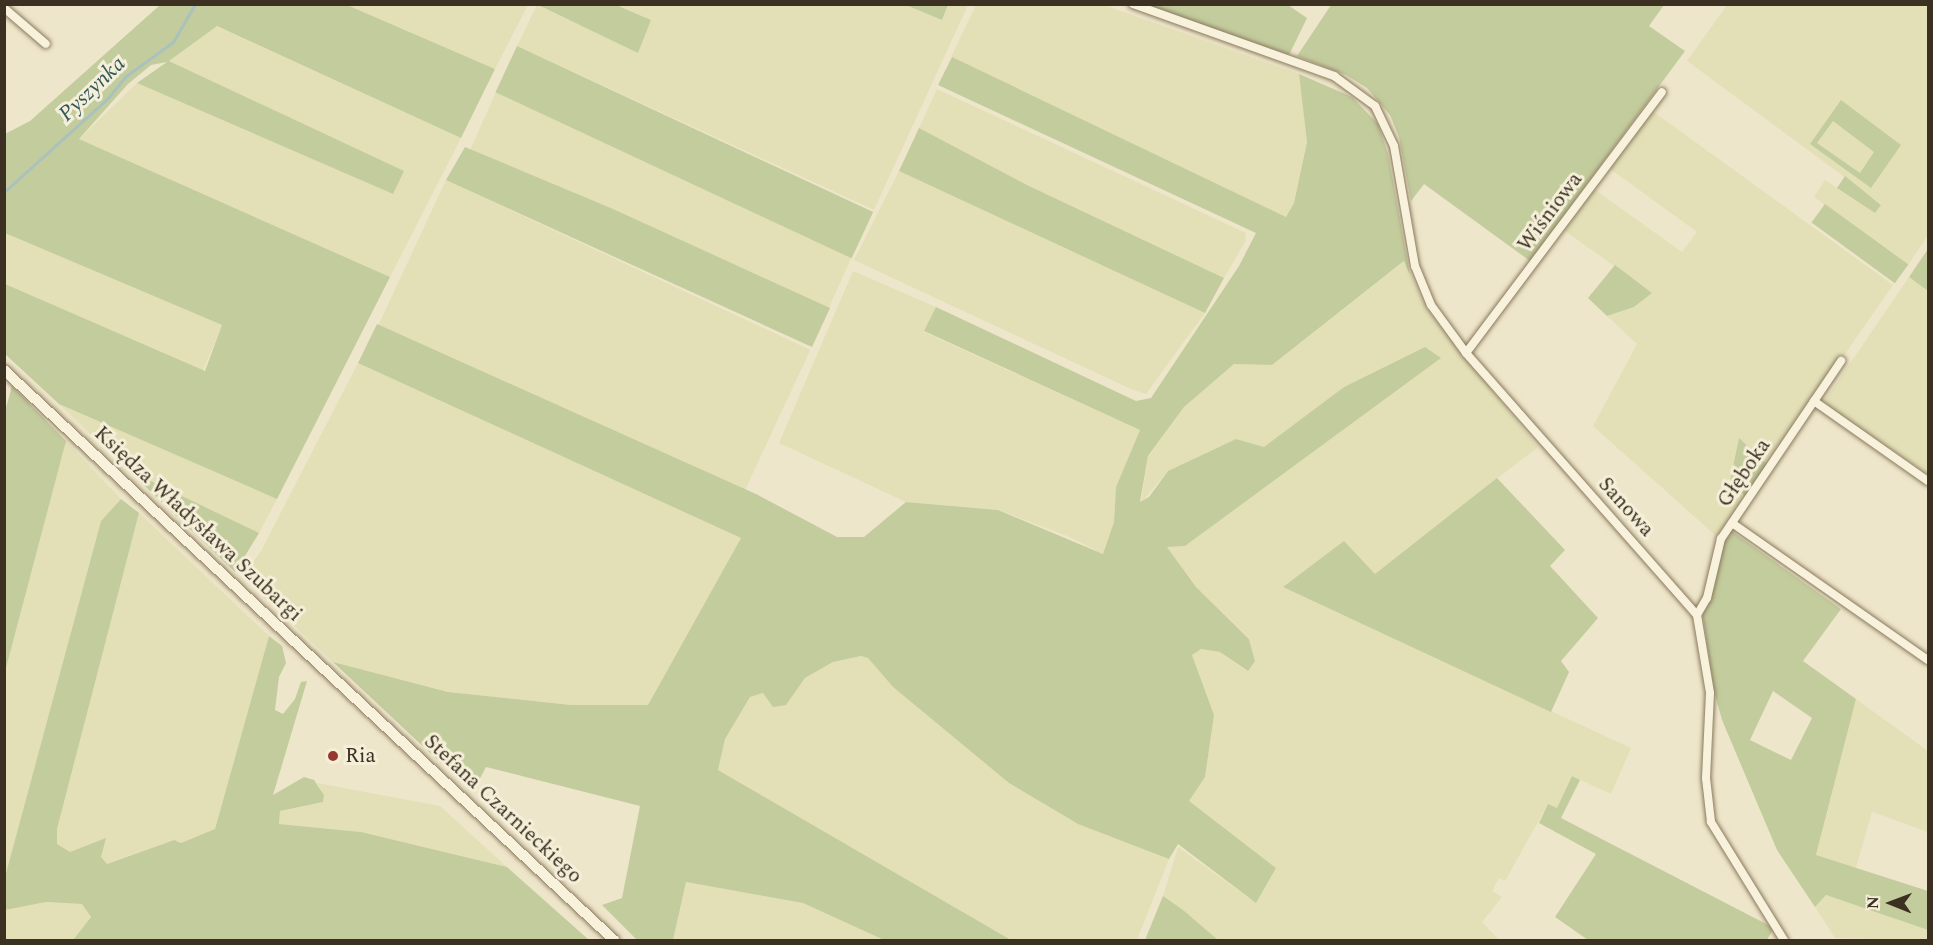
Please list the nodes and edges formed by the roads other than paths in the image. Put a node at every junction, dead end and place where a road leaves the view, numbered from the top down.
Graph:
1 (1134, 4) edge
2 (4, 8) edge
3 (46, 44) dead end
4 (1662, 92) dead end
5 (1466, 353) junction
6 (1841, 361) dead end
7 (4, 370) edge
8 (1814, 401) junction
9 (1929, 481) edge
10 (1732, 523) junction
11 (1697, 615) junction
12 (1929, 660) edge
13 (364, 706) joint
14 (614, 940) edge
15 (1785, 940) edge

1 - 5 street, Sanowa
2 - 3 street
4 - 5 street, Wiśniowa
5 - 11 street, Sanowa
6 - 8 street, Głęboka
7 - 13 street, Księdza Władysława Szubargi
8 - 9 street
8 - 10 street, Głęboka
10 - 11 street, Głęboka
10 - 12 street
11 - 15 street
13 - 14 street, Stefana Czarnieckiego

